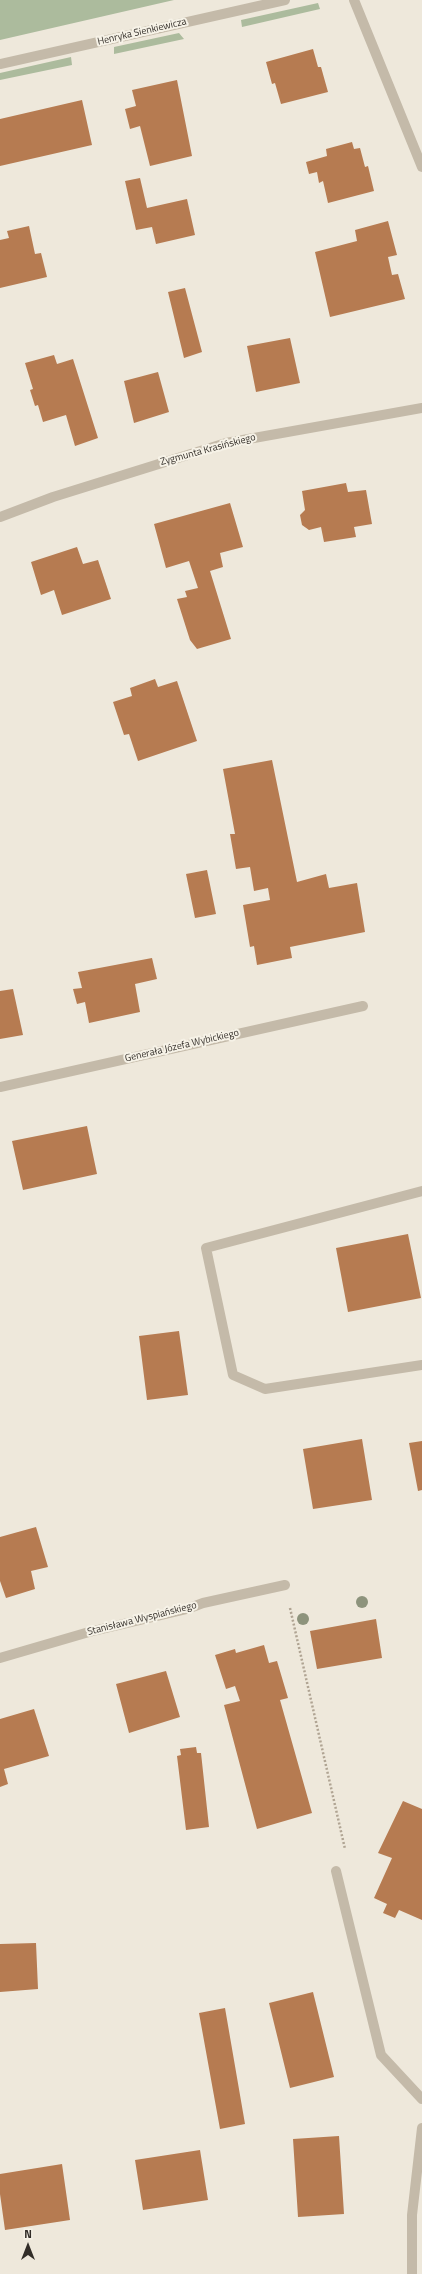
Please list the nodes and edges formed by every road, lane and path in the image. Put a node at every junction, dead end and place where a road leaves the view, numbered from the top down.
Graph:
1 (285, 0) edge
2 (354, 0) edge
3 (0, 64) edge
4 (422, 167) edge
5 (422, 408) edge
6 (0, 517) edge
7 (364, 1006) dead end
8 (0, 1087) edge
9 (422, 1192) edge
10 (422, 1365) edge
11 (285, 1585) joint
12 (0, 1658) edge
13 (336, 1871) joint
14 (422, 2099) edge
15 (422, 2128) edge
16 (412, 2274) edge

1 - 3 street, Henryka Sienkiewicza
2 - 4 street
5 - 6 street, Zygmunta Krasińskiego
7 - 8 street, Generała Józefa Wybickiego
9 - 10 street
11 - 12 street, Stanisława Wyspiańskiego
11 - 13 path
13 - 14 street
15 - 16 street

